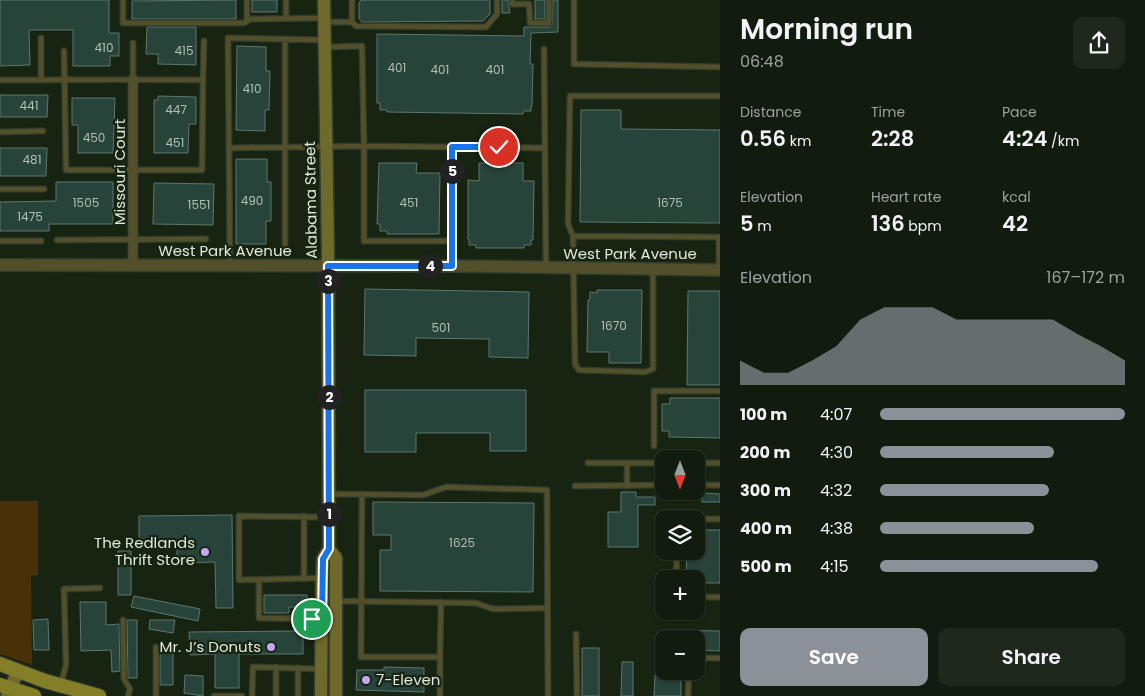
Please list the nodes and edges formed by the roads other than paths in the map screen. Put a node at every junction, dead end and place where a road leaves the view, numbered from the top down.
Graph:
1 (123, 0) edge
2 (247, 0) edge
3 (286, 0) edge
4 (324, 0) edge
5 (352, 0) edge
6 (497, 0) edge
7 (512, 0) edge
8 (549, 0) edge
9 (574, 0) edge
10 (286, 18) junction
11 (324, 20) junction
12 (248, 21) junction
13 (352, 22) junction
14 (41, 38) dead end
15 (285, 39) junction
16 (204, 41) dead end
17 (133, 43) dead end
18 (325, 43) junction
19 (544, 49) dead end
20 (64, 51) dead end
21 (720, 67) edge
22 (133, 79) junction
23 (0, 80) edge
24 (41, 80) junction
25 (64, 80) junction
26 (204, 80) junction
27 (720, 96) edge
28 (0, 132) edge
29 (44, 132) dead end
30 (364, 146) junction
31 (326, 147) junction
32 (452, 147) junction
33 (229, 148) junction
34 (284, 148) junction
35 (545, 148) junction
36 (133, 169) junction
37 (0, 189) edge
38 (44, 189) dead end
39 (573, 236) junction
40 (719, 237) edge
41 (133, 239) junction
42 (0, 240) edge
43 (57, 240) dead end
44 (206, 240) dead end
45 (41, 241) dead end
46 (452, 241) junction
47 (285, 246) dead end
48 (0, 265) edge
49 (230, 265) junction
50 (133, 266) junction
51 (328, 266) junction
52 (452, 266) junction
53 (546, 268) junction
54 (573, 269) junction
55 (653, 269) junction
56 (719, 270) edge
57 (720, 391) edge
58 (654, 446) dead end
59 (588, 463) dead end
60 (626, 463) junction
61 (655, 463) edge
62 (705, 463) edge
63 (720, 463) edge
64 (655, 485) edge
65 (705, 485) edge
66 (720, 485) edge
67 (575, 486) dead end
68 (627, 486) junction
69 (329, 494) junction
70 (362, 494) junction
71 (304, 516) junction
72 (329, 517) junction
73 (705, 519) edge
74 (720, 519) edge
75 (329, 549) junction
76 (322, 578) junction
77 (304, 579) junction
78 (259, 580) junction
79 (100, 588) dead end
80 (705, 597) edge
81 (720, 597) edge
82 (336, 601) junction
83 (362, 601) junction
84 (441, 602) junction
85 (547, 608) junction
86 (322, 619) junction
87 (123, 620) dead end
88 (576, 634) dead end
89 (156, 647) dead end
90 (440, 657) junction
91 (705, 658) edge
92 (720, 658) edge
93 (0, 664) edge
94 (276, 668) junction
95 (298, 668) junction
96 (321, 669) junction
97 (18, 671) junction
98 (35, 677) junction
99 (688, 680) edge
100 (60, 686) junction
101 (6, 690) edge
102 (29, 695) edge
103 (99, 696) edge
104 (128, 696) edge
105 (156, 696) edge
106 (214, 696) edge
107 (242, 696) edge
108 (252, 696) edge
109 (276, 696) edge
110 (298, 696) edge
111 (321, 696) edge
112 (336, 696) edge
113 (440, 696) edge
114 (548, 696) edge
115 (577, 696) edge
116 (688, 696) edge

1 - 12 lane
2 - 12 lane
3 - 10 lane
4 - 11 main road, Alabama Street
5 - 13 lane
6 - 13 lane
7 - 8 lane
9 - 21 lane
10 - 11 lane
10 - 12 lane
11 - 13 lane
11 - 18 main road, Alabama Street
14 - 24 lane
15 - 18 lane
15 - 33 lane
15 - 34 lane
16 - 26 lane
17 - 22 lane
18 - 30 lane
18 - 31 main road, Alabama Street
19 - 35 lane
20 - 25 lane
22 - 25 lane
22 - 26 lane
22 - 36 street, Missouri Court
23 - 24 lane
24 - 25 lane
25 - 36 lane
26 - 36 lane
27 - 39 lane
28 - 29 lane
30 - 31 lane
30 - 32 lane
30 - 46 lane
31 - 34 lane
31 - 51 main road, Alabama Street
32 - 35 lane
32 - 46 lane
33 - 34 lane
33 - 49 lane
34 - 47 lane
35 - 53 lane
36 - 41 street, Missouri Court
37 - 38 lane
39 - 40 lane
39 - 54 lane
40 - 56 lane
41 - 43 lane
41 - 44 lane
41 - 50 street, Missouri Court
42 - 45 lane
46 - 52 lane
48 - 50 street, West Park Avenue
49 - 50 street, West Park Avenue
49 - 51 street, West Park Avenue
51 - 52 street, West Park Avenue
51 - 69 main road, Alabama Street
52 - 53 street, West Park Avenue
53 - 54 street, West Park Avenue
54 - 55 street, West Park Avenue
54 - 55 lane
55 - 56 street, West Park Avenue
57 - 58 lane
59 - 60 lane
60 - 61 lane
60 - 68 lane
62 - 63 lane
64 - 68 lane
65 - 66 lane
67 - 68 lane
69 - 70 lane
69 - 72 main road, Alabama Street
70 - 83 lane
70 - 85 lane
71 - 72 lane
71 - 77 lane
71 - 78 lane
72 - 75 main road, Alabama Street
73 - 74 lane
75 - 76 main road, Alabama Street
75 - 82 main road, Alabama Street
76 - 77 lane
76 - 86 main road, Alabama Street
77 - 78 lane
78 - 86 lane
79 - 100 lane
80 - 81 lane
82 - 83 lane
82 - 112 main road, Alabama Street
83 - 84 lane
83 - 90 lane
84 - 85 lane
84 - 90 lane
85 - 114 lane
86 - 96 main road, Alabama Street
87 - 104 lane
88 - 115 lane
89 - 105 lane
90 - 113 lane
91 - 92 lane
93 - 97 main road
94 - 95 lane
94 - 108 lane
94 - 109 lane
95 - 96 lane
95 - 110 lane
96 - 111 main road, Alabama Street
97 - 98 main road
97 - 101 main road
98 - 100 main road
98 - 102 main road
99 - 116 lane
100 - 103 main road
101 - 102 main road
106 - 107 lane

